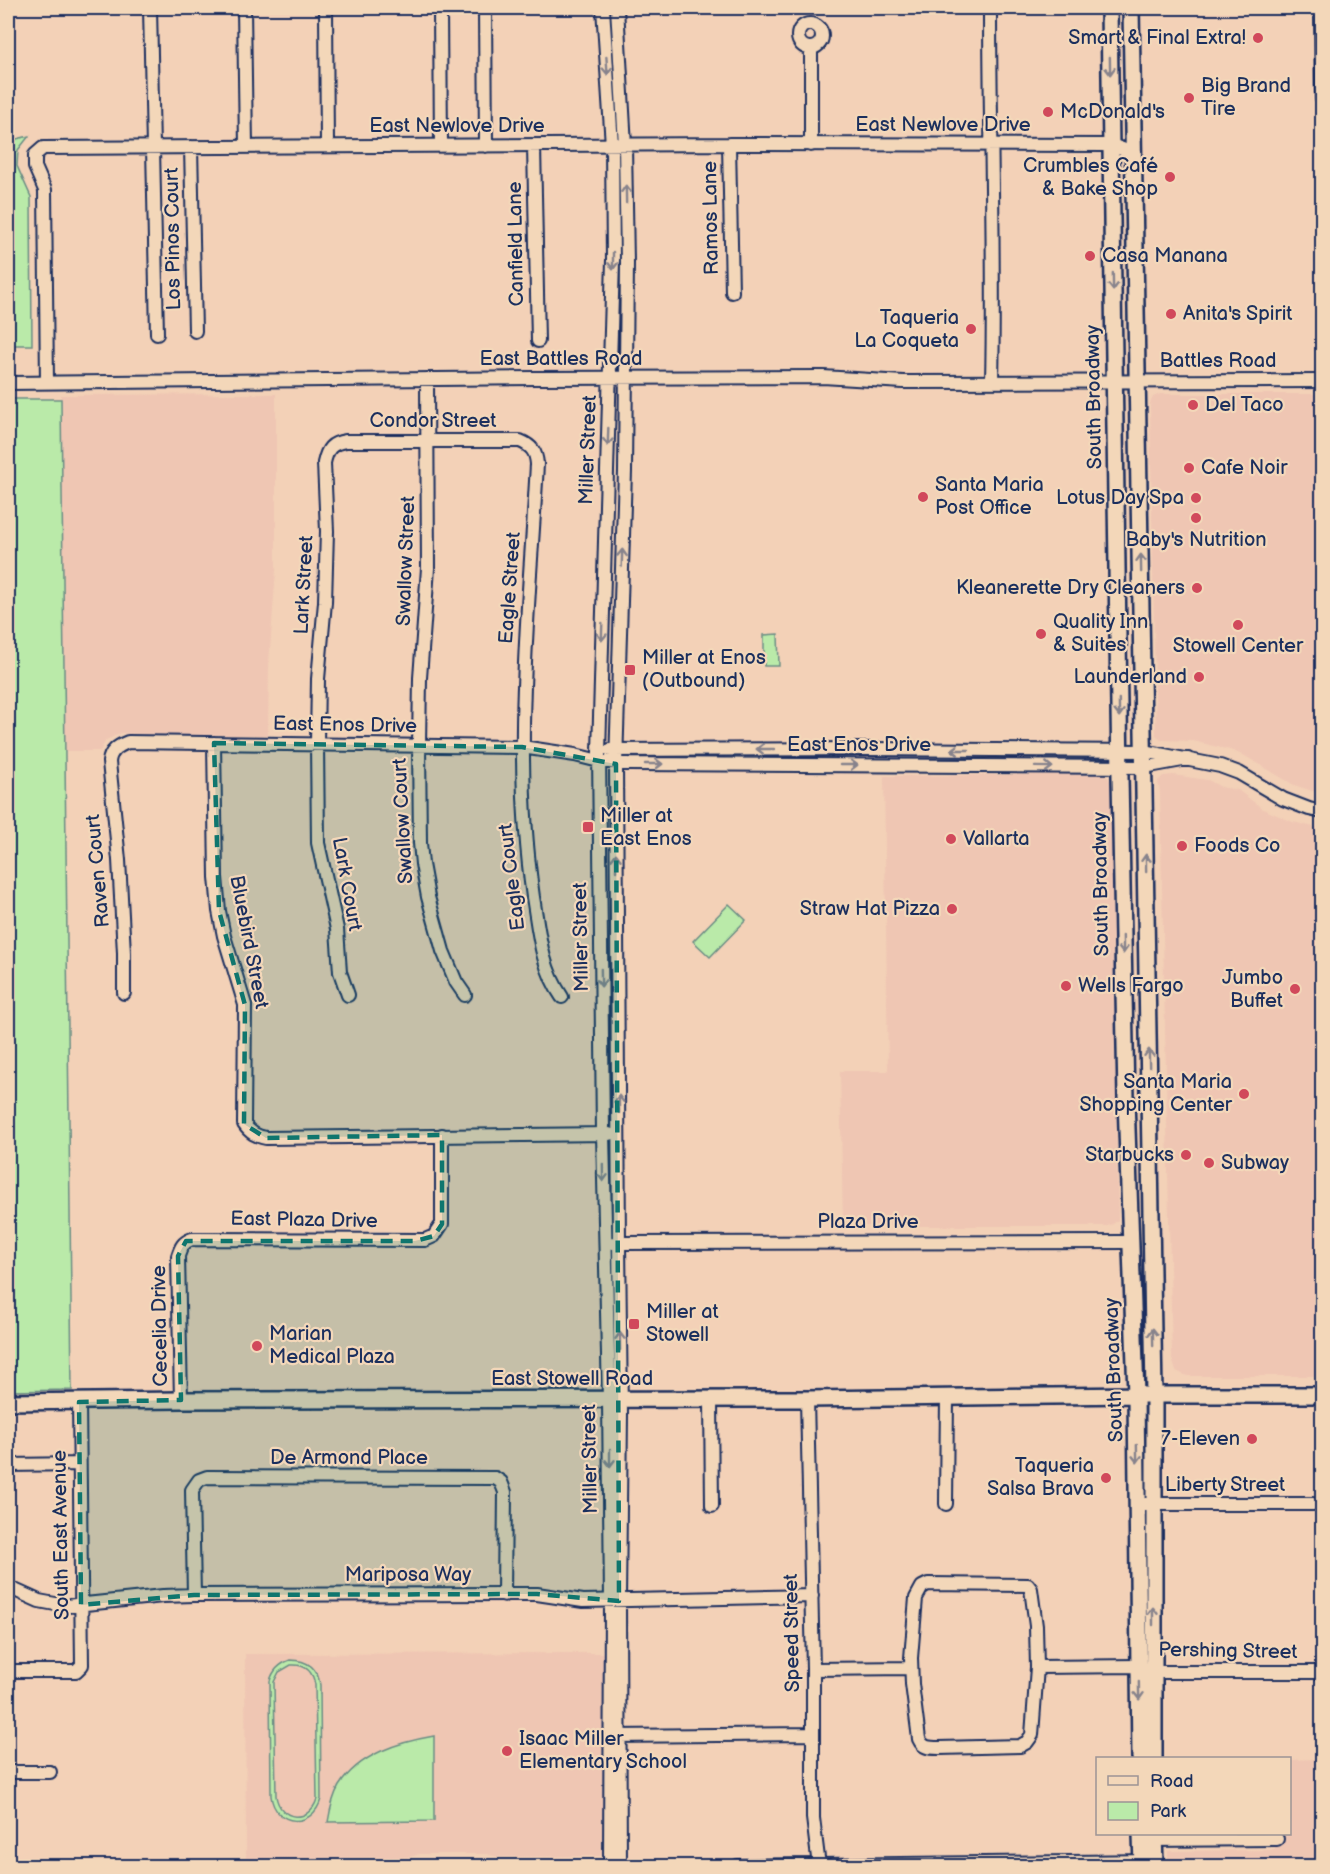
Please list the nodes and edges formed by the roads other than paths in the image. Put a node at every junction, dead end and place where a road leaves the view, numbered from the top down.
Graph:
1 (150, 8) edge
2 (244, 8) edge
3 (326, 8) edge
4 (440, 8) edge
5 (485, 8) edge
6 (603, 8) edge
7 (617, 8) edge
8 (990, 8) edge
9 (1109, 8) edge
10 (1131, 8) edge
11 (1321, 8) edge
12 (1322, 24) edge
13 (811, 49) dead end
14 (1323, 99) edge
15 (1133, 136) junction
16 (729, 144) junction
17 (618, 145) junction
18 (811, 145) junction
19 (990, 145) junction
20 (1111, 145) junction
21 (327, 146) junction
22 (441, 146) junction
23 (486, 146) junction
24 (534, 146) junction
25 (153, 147) junction
26 (191, 147) junction
27 (246, 147) junction
28 (1133, 153) junction
29 (732, 291) dead end
30 (195, 331) dead end
31 (157, 334) dead end
32 (538, 341) dead end
33 (428, 379) junction
34 (610, 379) junction
35 (626, 379) junction
36 (992, 381) junction
37 (1114, 381) junction
38 (1138, 381) junction
39 (1323, 381) edge
40 (8, 383) edge
41 (47, 383) junction
42 (345, 441) joint
43 (428, 441) junction
44 (520, 441) joint
45 (214, 743) junction
46 (317, 743) junction
47 (419, 745) junction
48 (522, 747) junction
49 (115, 749) joint
50 (616, 750) junction
51 (1119, 751) junction
52 (1144, 751) junction
53 (599, 757) junction
54 (1188, 759) junction
55 (616, 764) junction
56 (1119, 767) junction
57 (1144, 767) junction
58 (1323, 812) edge
59 (124, 993) dead end
60 (348, 995) dead end
61 (465, 996) dead end
62 (562, 997) dead end
63 (603, 1134) junction
64 (619, 1134) junction
65 (442, 1135) junction
66 (1131, 1242) junction
67 (604, 1243) junction
68 (619, 1243) junction
69 (180, 1252) joint
70 (1136, 1395) junction
71 (1154, 1395) junction
72 (1323, 1395) edge
73 (947, 1397) junction
74 (615, 1399) junction
75 (181, 1400) junction
76 (711, 1400) junction
77 (807, 1400) junction
78 (8, 1402) edge
79 (79, 1402) junction
80 (79, 1464) junction
81 (8, 1465) edge
82 (946, 1503) dead end
83 (1145, 1504) junction
84 (1313, 1504) dead end
85 (712, 1506) dead end
86 (8, 1587) edge
87 (504, 1594) junction
88 (194, 1595) junction
89 (812, 1596) junction
90 (615, 1601) junction
91 (81, 1605) junction
92 (1037, 1667) junction
93 (911, 1668) junction
94 (813, 1669) junction
95 (1146, 1669) junction
96 (8, 1671) edge
97 (1317, 1672) dead end
98 (812, 1734) junction
99 (615, 1736) junction
100 (1140, 1757) edge
101 (1154, 1757) edge
102 (8, 1772) edge
103 (50, 1772) dead end
104 (1148, 1837) edge
105 (1277, 1839) dead end
106 (967, 1864) edge
107 (1148, 1864) edge
108 (610, 1866) edge
109 (620, 1866) edge
110 (738, 1866) edge
111 (819, 1866) edge

1 - 25 street
2 - 27 street
3 - 21 street
4 - 22 street
5 - 23 street
6 -> 17 street, Miller Street
7 - 17 street, Miller Street
8 - 19 street
9 -> 20 main road, South Broadway
10 - 15 main road, South Broadway
11 - 12 street
12 - 14 street
13 - 18 street
15 - 20 street, East Newlove Drive
15 - 28 main road, South Broadway
16 - 17 street, East Newlove Drive
16 - 18 street, East Newlove Drive
16 - 29 street, Ramos Lane
17 - 24 street, East Newlove Drive
17 -> 34 street, Miller Street
35 -> 17 street, Miller Street
18 - 19 street, East Newlove Drive
19 - 20 street, East Newlove Drive
19 - 36 street
20 - 28 street, East Newlove Drive
20 -> 37 main road, South Broadway
21 - 22 street, East Newlove Drive
21 - 27 street, East Newlove Drive
22 - 23 street, East Newlove Drive
23 - 24 street, East Newlove Drive
24 - 32 street, Canfield Lane
25 - 26 street, East Newlove Drive
25 - 31 street
25 - 41 street, East Newlove Drive
26 - 27 street, East Newlove Drive
26 - 30 street, Los Pinos Court
28 - 38 main road, South Broadway
33 - 34 street, East Battles Road
33 - 41 street, East Battles Road
33 - 43 street, Swallow Street
34 - 35 street, East Battles Road
34 -> 53 street, Miller Street
35 - 36 street, East Battles Road
50 -> 35 street, Miller Street
36 - 37 street, East Battles Road
37 - 38 street, Battles Road
37 -> 51 main road, South Broadway
38 - 39 street, Battles Road
52 -> 38 main road, South Broadway
40 - 41 street, East Battles Road
42 - 43 street, Condor Street
42 - 46 street, Lark Street
43 - 44 street, Condor Street
43 - 47 street, Swallow Street
44 - 48 street, Eagle Street
45 - 46 street, East Enos Drive
45 - 49 street, East Enos Drive
45 - 65 street, Bluebird Street
46 - 47 street, East Enos Drive
46 - 60 street, Lark Court
47 - 48 street, East Enos Drive
47 - 61 street, Swallow Court
48 - 53 street, East Enos Drive
48 - 62 street, Eagle Court
49 - 59 street, Raven Court
51 -> 50 street, East Enos Drive
50 - 53 street, East Enos Drive
50 - 55 street, Miller Street
51 - 52 street, East Enos Drive
51 - 56 main road, South Broadway
52 - 54 street, East Enos Drive
52 - 57 main road, South Broadway
53 - 55 street, East Enos Drive
53 -> 63 street, Miller Street
54 - 57 street, East Enos Drive
54 - 58 street, East Enos Drive
55 -> 56 street, East Enos Drive
64 -> 55 street, Miller Street
56 - 57 street, East Enos Drive
56 -> 66 main road, South Broadway
71 -> 57 main road, South Broadway
63 - 64 street
63 - 65 street
63 -> 67 street, Miller Street
64 - 68 street, Miller Street
65 - 69 street, East Plaza Drive
66 - 68 street, Plaza Drive
66 - 70 main road, South Broadway
67 - 68 street, Plaza Drive
67 - 74 street, Miller Street
74 -> 68 street, Miller Street
69 - 75 street, Cecelia Drive
70 - 71 main road, East Stowell Road
70 - 73 main road, East Stowell Road
70 -> 83 main road, South Broadway
71 - 72 main road, East Stowell Road
71 - 83 main road, South Broadway
73 - 77 main road, East Stowell Road
73 - 82 street
74 - 75 main road, East Stowell Road
74 - 76 main road, East Stowell Road
74 - 90 street, Miller Street
75 - 79 main road, East Stowell Road
76 - 77 main road, East Stowell Road
76 - 85 street
77 - 89 street, Speed Street
78 - 79 main road, East Stowell Road
79 - 80 street, South East Avenue
80 - 81 street
80 - 91 street, South East Avenue
83 - 84 street, Liberty Street
83 - 95 main road, South Broadway
86 - 91 street, Mariposa Way
87 - 88 street, Mariposa Way
87 - 88 street, De Armond Place
87 - 90 street, Mariposa Way
88 - 91 street, Mariposa Way
89 - 90 street, Mariposa Way
89 - 94 street, Speed Street
90 - 99 street, Miller Street
91 - 96 street, South East Avenue
92 - 93 street
92 - 93 street
92 - 95 street, Pershing Street
93 - 94 street
94 - 98 street, Speed Street
95 - 97 street, Pershing Street
95 -> 100 main road, South Broadway
95 - 101 main road, South Broadway
98 - 99 street
98 - 111 street, Speed Street
99 - 108 street, Miller Street
99 - 109 street, Miller Street
102 - 103 street
104 - 105 street
104 - 107 main road
106 - 107 street
106 - 111 street
110 - 111 street

